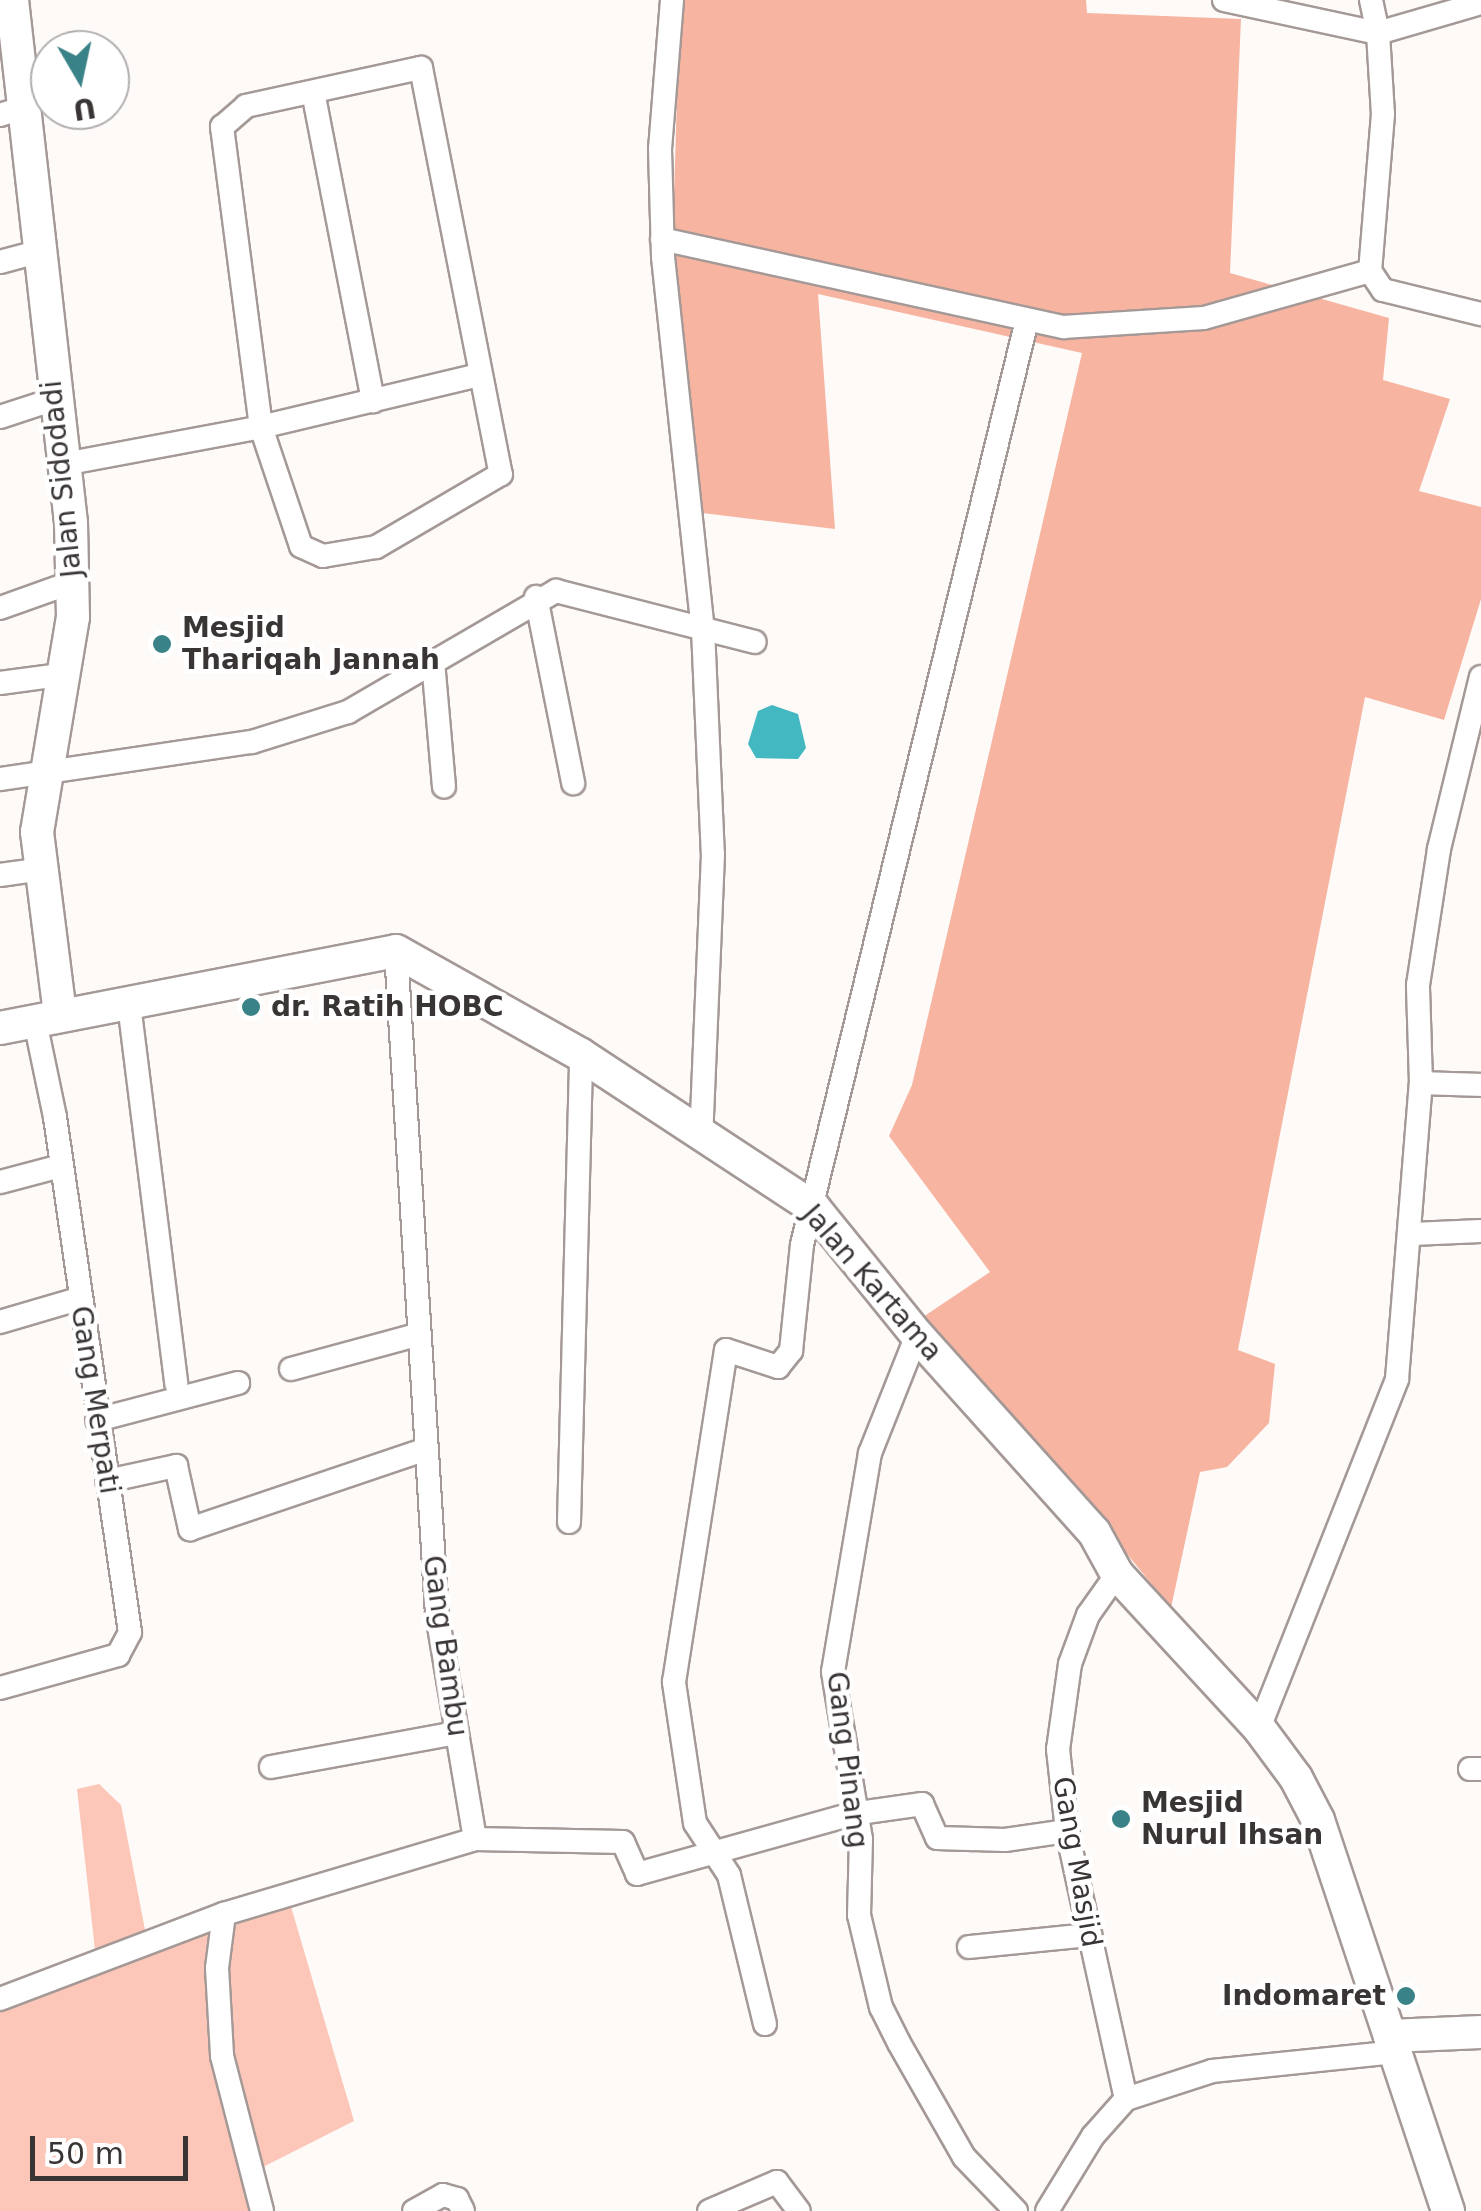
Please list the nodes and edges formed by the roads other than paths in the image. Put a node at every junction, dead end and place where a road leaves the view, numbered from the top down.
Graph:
1 (12, 0) edge
2 (672, 0) edge
3 (1224, 0) edge
4 (1371, 0) edge
5 (1481, 3) edge
6 (1378, 34) junction
7 (314, 96) junction
8 (11, 111) edge
9 (662, 239) junction
10 (38, 252) junction
11 (0, 262) edge
12 (1370, 271) junction
13 (1481, 314) edge
14 (1027, 320) junction
15 (480, 375) junction
16 (52, 400) junction
17 (373, 401) junction
18 (0, 417) edge
19 (261, 427) junction
20 (64, 464) junction
21 (73, 582) junction
22 (536, 597) junction
23 (0, 608) edge
24 (703, 630) junction
25 (755, 642) dead end
26 (433, 661) junction
27 (60, 674) junction
28 (0, 684) edge
29 (1479, 691) edge
30 (44, 772) junction
31 (0, 779) edge
32 (573, 783) dead end
33 (444, 786) dead end
34 (37, 870) junction
35 (0, 875) edge
36 (396, 951) junction
37 (129, 1004) junction
38 (48, 1018) junction
39 (0, 1028) edge
40 (581, 1055) junction
41 (1421, 1083) junction
42 (1481, 1085) edge
43 (701, 1139) junction
44 (60, 1166) junction
45 (0, 1182) edge
46 (814, 1208) junction
47 (1481, 1231) edge
48 (1412, 1234) junction
49 (78, 1299) junction
50 (0, 1322) edge
51 (416, 1335) junction
52 (916, 1335) junction
53 (290, 1369) dead end
54 (238, 1383) dead end
55 (176, 1384) dead end
56 (97, 1420) junction
57 (424, 1450) junction
58 (107, 1481) junction
59 (569, 1522) dead end
60 (1116, 1574) junction
61 (0, 1688) edge
62 (1259, 1728) junction
63 (456, 1733) junction
64 (271, 1767) dead end
65 (852, 1814) junction
66 (1067, 1831) junction
67 (474, 1838) junction
68 (721, 1854) junction
69 (224, 1914) junction
70 (1090, 1935) junction
71 (969, 1947) dead end
72 (0, 1999) edge
73 (765, 2024) dead end
74 (1481, 2032) edge
75 (1393, 2044) junction
76 (1126, 2099) junction
77 (262, 2211) edge
78 (414, 2211) edge
79 (463, 2211) edge
80 (710, 2211) edge
81 (799, 2211) edge
82 (1016, 2211) edge
83 (1047, 2211) edge
84 (1448, 2211) edge

1 - 8 main road, Jalan Sidodadi
2 - 9 street
3 - 6 street
4 - 6 street
5 - 6 street
6 - 12 street
7 - 15 street
7 - 17 street
7 - 19 street
8 - 10 main road, Jalan Sidodadi
9 - 14 street
9 - 24 street
10 - 11 street
10 - 16 main road, Jalan Sidodadi
12 - 13 street
12 - 14 street
14 - 46 street
15 - 17 street
15 - 19 street
16 - 18 street
16 - 20 main road, Jalan Sidodadi
17 - 19 street
19 - 20 street
20 - 21 main road, Jalan Sidodadi
21 - 23 street
21 - 27 main road, Jalan Sidodadi
22 - 24 street
22 - 26 street
22 - 32 street
24 - 25 street
24 - 43 street
26 - 30 street
26 - 33 street
27 - 28 street
27 - 30 main road, Jalan Sidodadi
29 - 41 street
30 - 31 street
30 - 34 main road, Jalan Sidodadi
34 - 35 street
34 - 38 main road, Jalan Sidodadi
36 - 37 main road
36 - 40 main road, Jalan Kartama
36 - 51 street, Gang Bambu
37 - 38 main road
37 - 55 street
38 - 39 main road
38 - 44 street, Gang Merpati
40 - 43 main road, Jalan Kartama
40 - 59 street
41 - 42 street
41 - 48 street
43 - 46 main road, Jalan Kartama
44 - 45 street
44 - 49 street, Gang Merpati
46 - 52 main road, Jalan Kartama
46 - 68 street
47 - 48 street
48 - 62 street
49 - 50 street
49 - 56 street, Gang Merpati
51 - 53 street
51 - 57 street, Gang Bambu
52 - 60 main road, Jalan Kartama
52 - 65 street, Gang Pinang
54 - 56 street
56 - 58 street, Gang Merpati
57 - 58 street
57 - 63 street, Gang Bambu
58 - 61 street, Gang Merpati
60 - 62 main road, Jalan Kartama
60 - 66 street, Gang Masjid
62 - 75 main road, Jalan Kartama
63 - 64 street
63 - 67 street, Gang Bambu
65 - 66 street
65 - 68 street
65 - 82 street, Gang Pinang
66 - 70 street, Gang Masjid
67 - 68 street
67 - 69 street
68 - 73 street
69 - 72 street
69 - 77 street
70 - 71 street
70 - 76 street, Gang Masjid
74 - 75 main road
75 - 76 street
75 - 84 main road, Jalan Kartama
76 - 83 street
78 - 79 street
80 - 81 street

